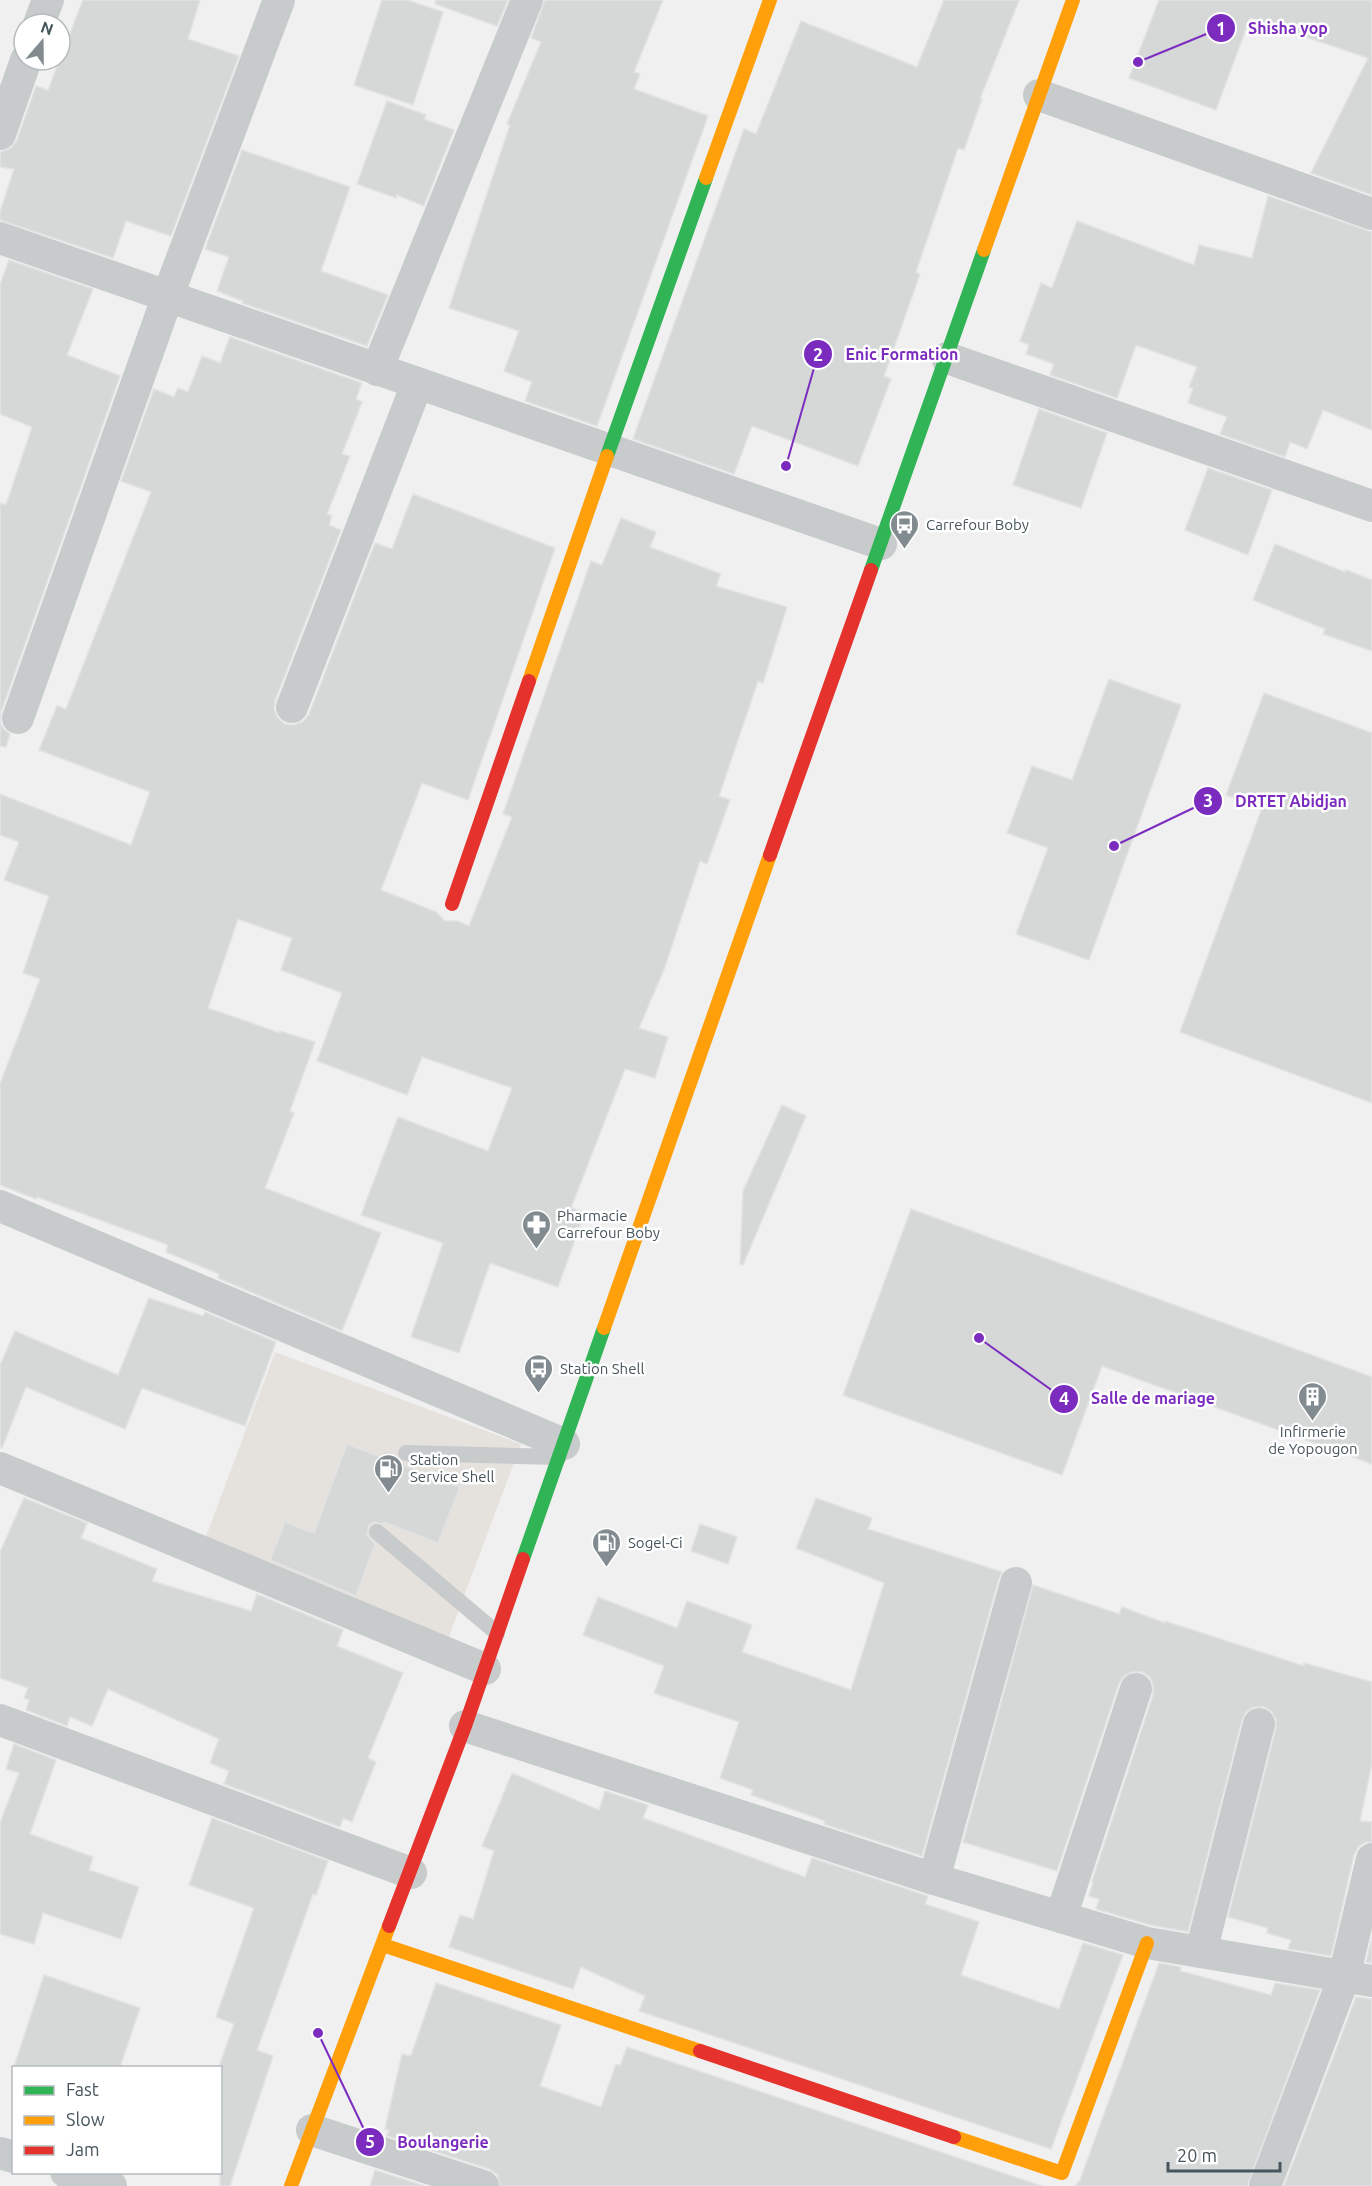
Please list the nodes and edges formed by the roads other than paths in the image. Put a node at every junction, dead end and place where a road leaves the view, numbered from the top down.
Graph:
1 (279, 0) edge
2 (527, 0) edge
3 (770, 0) edge
4 (1073, 0) edge
5 (22, 72) edge
6 (1039, 95) junction
7 (0, 134) edge
8 (1372, 214) edge
9 (0, 238) edge
10 (167, 298) junction
11 (947, 358) junction
12 (377, 370) junction
13 (417, 384) junction
14 (609, 450) junction
15 (1372, 506) edge
16 (881, 544) junction
17 (292, 707) dead end
18 (18, 718) dead end
19 (452, 904) dead end
20 (0, 1206) edge
21 (562, 1450) junction
22 (406, 1453) dead end
23 (0, 1468) edge
24 (377, 1532) dead end
25 (1016, 1583) dead end
26 (497, 1633) junction
27 (485, 1669) junction
28 (1136, 1689) dead end
29 (0, 1720) edge
30 (1259, 1725) dead end
31 (465, 1726) junction
32 (1372, 1859) edge
33 (411, 1873) junction
34 (934, 1879) junction
35 (1061, 1917) junction
36 (1147, 1943) junction
37 (383, 1945) junction
38 (1200, 1952) junction
39 (1358, 1979) edge
40 (312, 2130) junction
41 (72, 2174) edge
42 (1059, 2179) edge
43 (111, 2186) edge
44 (291, 2186) edge
45 (483, 2186) edge
46 (1265, 2186) edge

1 - 10 street
2 - 12 street
3 - 14 street
4 - 6 street
5 - 7 street
6 - 8 street
6 - 11 street
9 - 10 street
10 - 12 street
10 - 18 street
11 - 15 street
11 - 16 street
12 - 13 street
13 - 14 street
13 - 17 street
14 - 16 street
14 - 19 street
16 - 21 street
20 - 21 street
21 - 22 lane
21 - 26 street
23 - 27 street
24 - 26 lane
25 - 34 street
26 - 27 street
27 - 31 street
28 - 35 street
29 - 33 street
30 - 38 street
31 - 33 street
31 - 34 street
32 - 39 street
33 - 37 street
34 - 35 street
35 - 36 street
36 - 38 street
36 - 42 street
37 - 40 street
37 - 42 street
38 - 39 street
39 - 46 street
40 - 44 street
40 - 45 street
41 - 43 street

